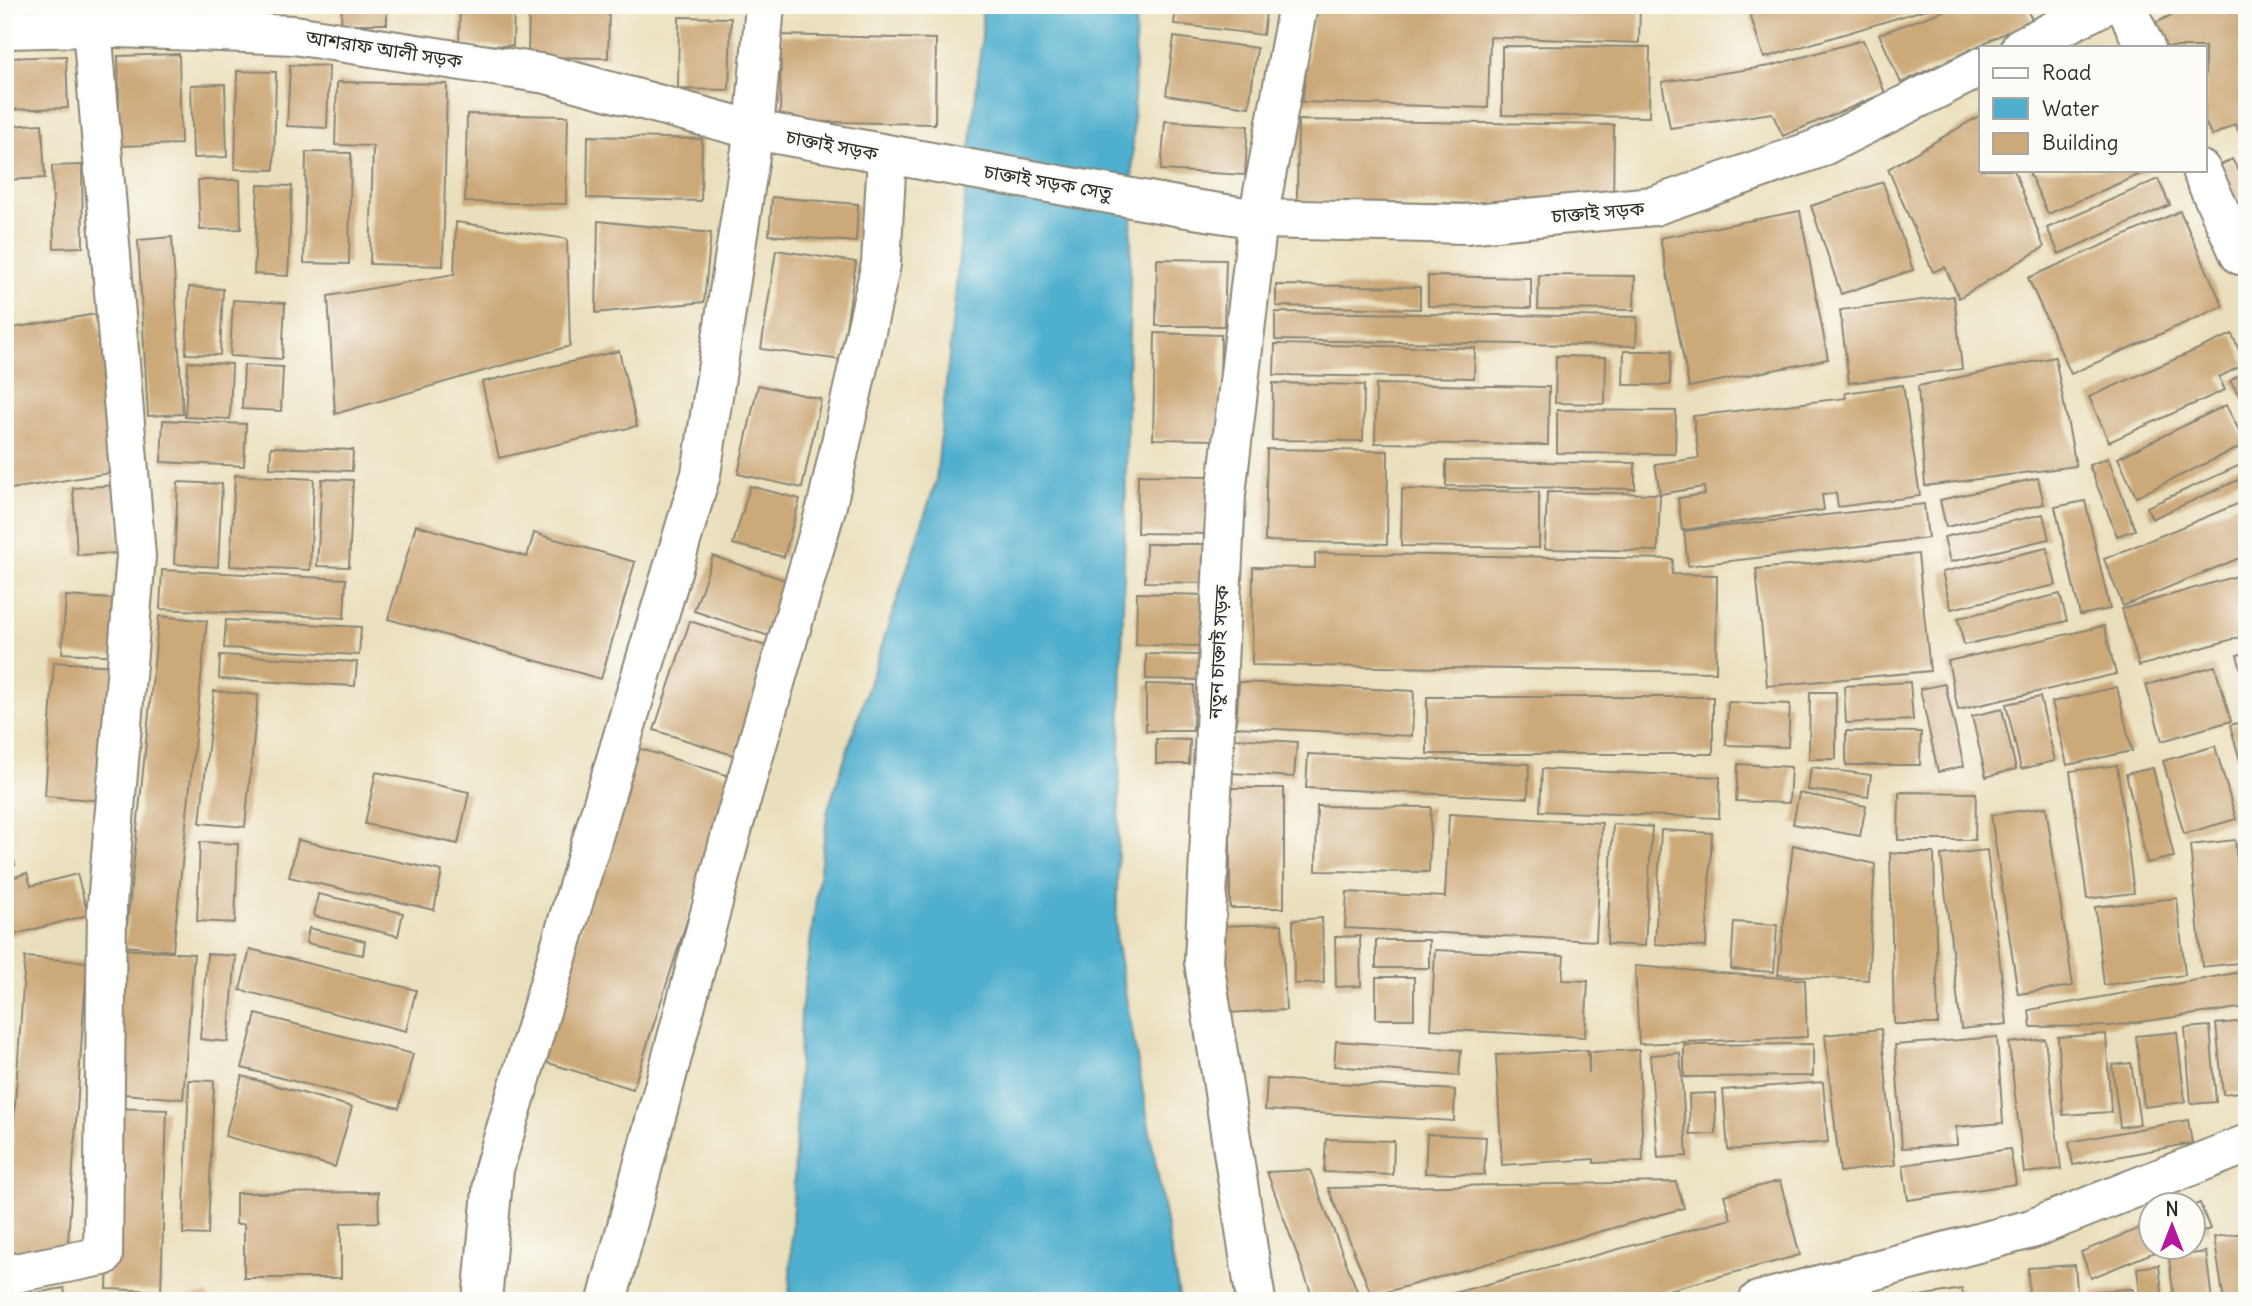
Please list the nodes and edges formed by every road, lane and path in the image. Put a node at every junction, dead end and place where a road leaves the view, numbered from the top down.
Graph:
1 (1297, 5) edge
2 (2105, 5) edge
3 (2125, 5) edge
4 (765, 14) edge
5 (89, 16) edge
6 (5, 29) edge
7 (2023, 46) edge
8 (2145, 46) edge
9 (1979, 68) edge
10 (754, 130) junction
11 (898, 156) junction
12 (2202, 172) edge
13 (1187, 208) joint
14 (1258, 219) junction
15 (2240, 255) dead end
16 (2247, 1144) edge
17 (5, 1275) edge
18 (482, 1301) edge
19 (607, 1301) edge
20 (1256, 1301) edge
21 (1758, 1301) edge

1 - 14 street, নতুন চাক্তাই সড়ক
2 - 7 street
3 - 8 street
4 - 10 street
5 - 6 street, আশরাফ আলী সড়ক
5 - 10 street, আশরাফ আলী সড়ক
5 - 17 street
9 - 14 street, চাক্তাই সড়ক
10 - 11 street, চাক্তাই সড়ক
10 - 18 street
11 - 13 street, চাক্তাই সড়ক সেতু
11 - 19 street
12 - 15 street
13 - 14 street, চাক্তাই সড়ক
14 - 20 street, নতুন চাক্তাই সড়ক
16 - 21 street

